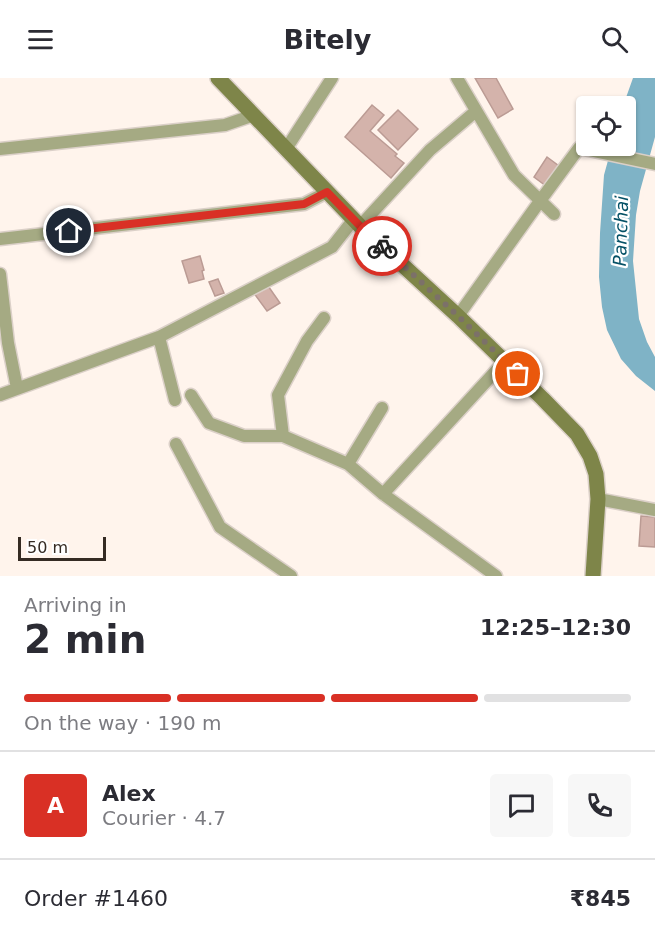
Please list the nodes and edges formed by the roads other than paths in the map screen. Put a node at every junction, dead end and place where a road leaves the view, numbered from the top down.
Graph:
1 (218, 78) edge
2 (332, 78) edge
3 (457, 78) edge
4 (476, 111) junction
5 (254, 115) junction
6 (286, 148) junction
7 (0, 149) edge
8 (655, 164) edge
9 (327, 192) junction
10 (540, 201) junction
11 (554, 214) dead end
12 (357, 223) junction
13 (0, 239) edge
14 (0, 274) edge
15 (458, 316) junction
16 (324, 318) dead end
17 (159, 337) junction
18 (4, 343) edge
19 (505, 361) junction
20 (17, 388) junction
21 (0, 395) edge
22 (191, 395) dead end
23 (175, 400) dead end
24 (382, 408) dead end
25 (283, 436) junction
26 (176, 444) dead end
27 (348, 464) junction
28 (383, 494) junction
29 (598, 499) junction
30 (655, 510) edge
31 (291, 576) edge
32 (496, 576) edge
33 (593, 576) edge

1 - 5 street
2 - 6 street
3 - 4 street
4 - 10 street
4 - 12 street
5 - 6 street
5 - 7 street
6 - 9 street
8 - 10 street
9 - 12 street
9 - 13 street
10 - 11 street
10 - 15 street
12 - 15 street
12 - 17 street
14 - 18 street
15 - 19 street
16 - 25 street
17 - 20 street
17 - 23 street
18 - 20 street
19 - 28 street
19 - 29 street
20 - 21 street
22 - 25 street
24 - 27 street
25 - 27 street
26 - 31 street
27 - 28 street
28 - 32 street
29 - 30 street
29 - 33 street

